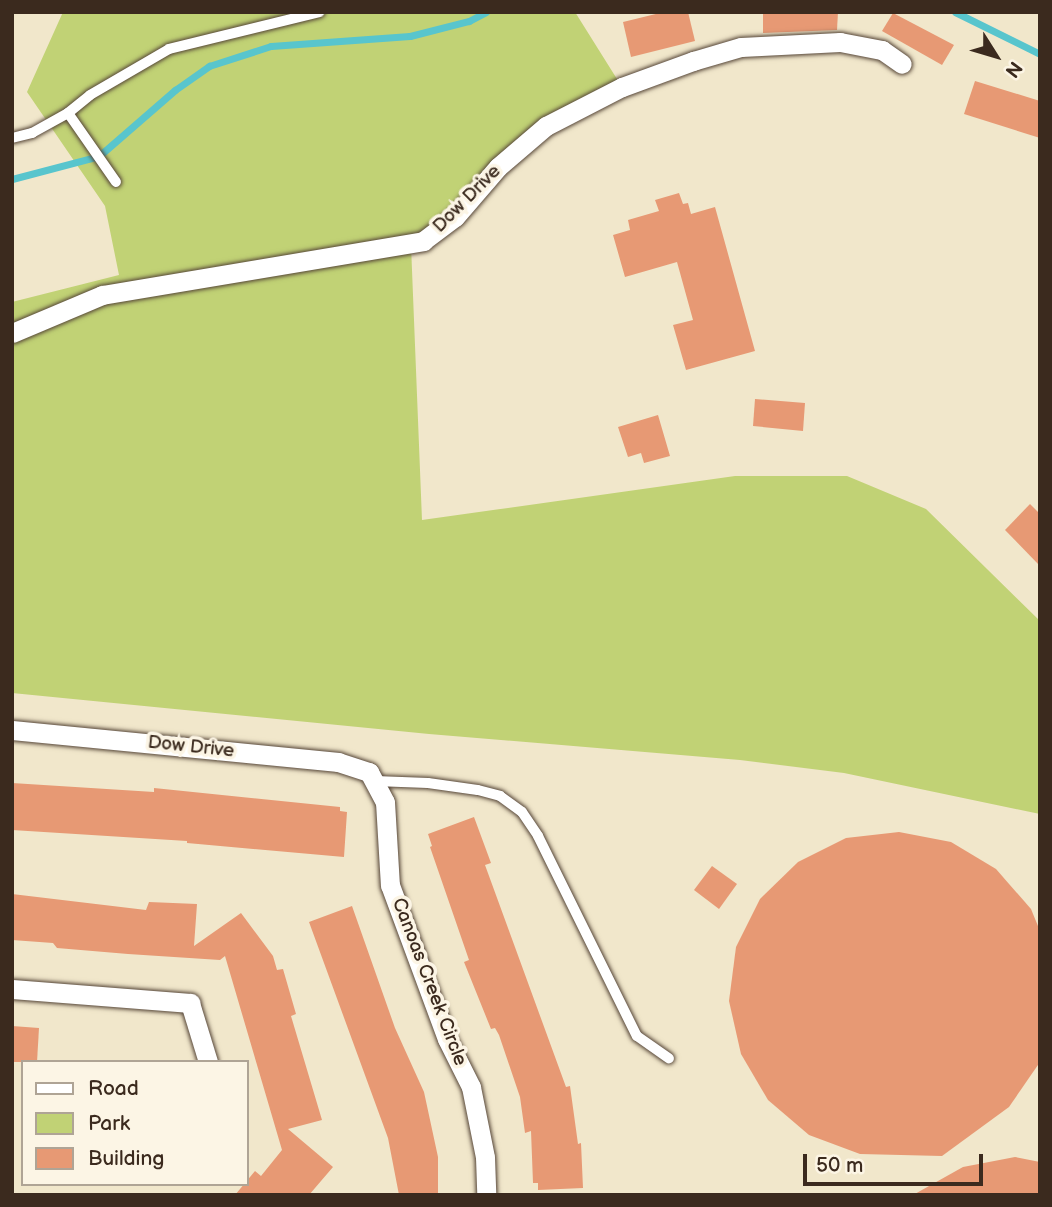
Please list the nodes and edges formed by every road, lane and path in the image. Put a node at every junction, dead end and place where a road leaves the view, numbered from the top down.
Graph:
1 (320, 12) edge
2 (902, 64) dead end
3 (68, 113) junction
4 (12, 138) edge
5 (116, 182) dead end
6 (12, 333) edge
7 (12, 730) edge
8 (372, 776) junction
9 (12, 989) edge
10 (669, 1058) dead end
11 (207, 1060) edge
12 (486, 1195) edge

1 - 3 lane
2 - 6 street, Dow Drive
3 - 4 lane
3 - 5 lane
7 - 8 street, Dow Drive
8 - 10 lane
8 - 12 street, Canoas Creek Circle
9 - 11 street

